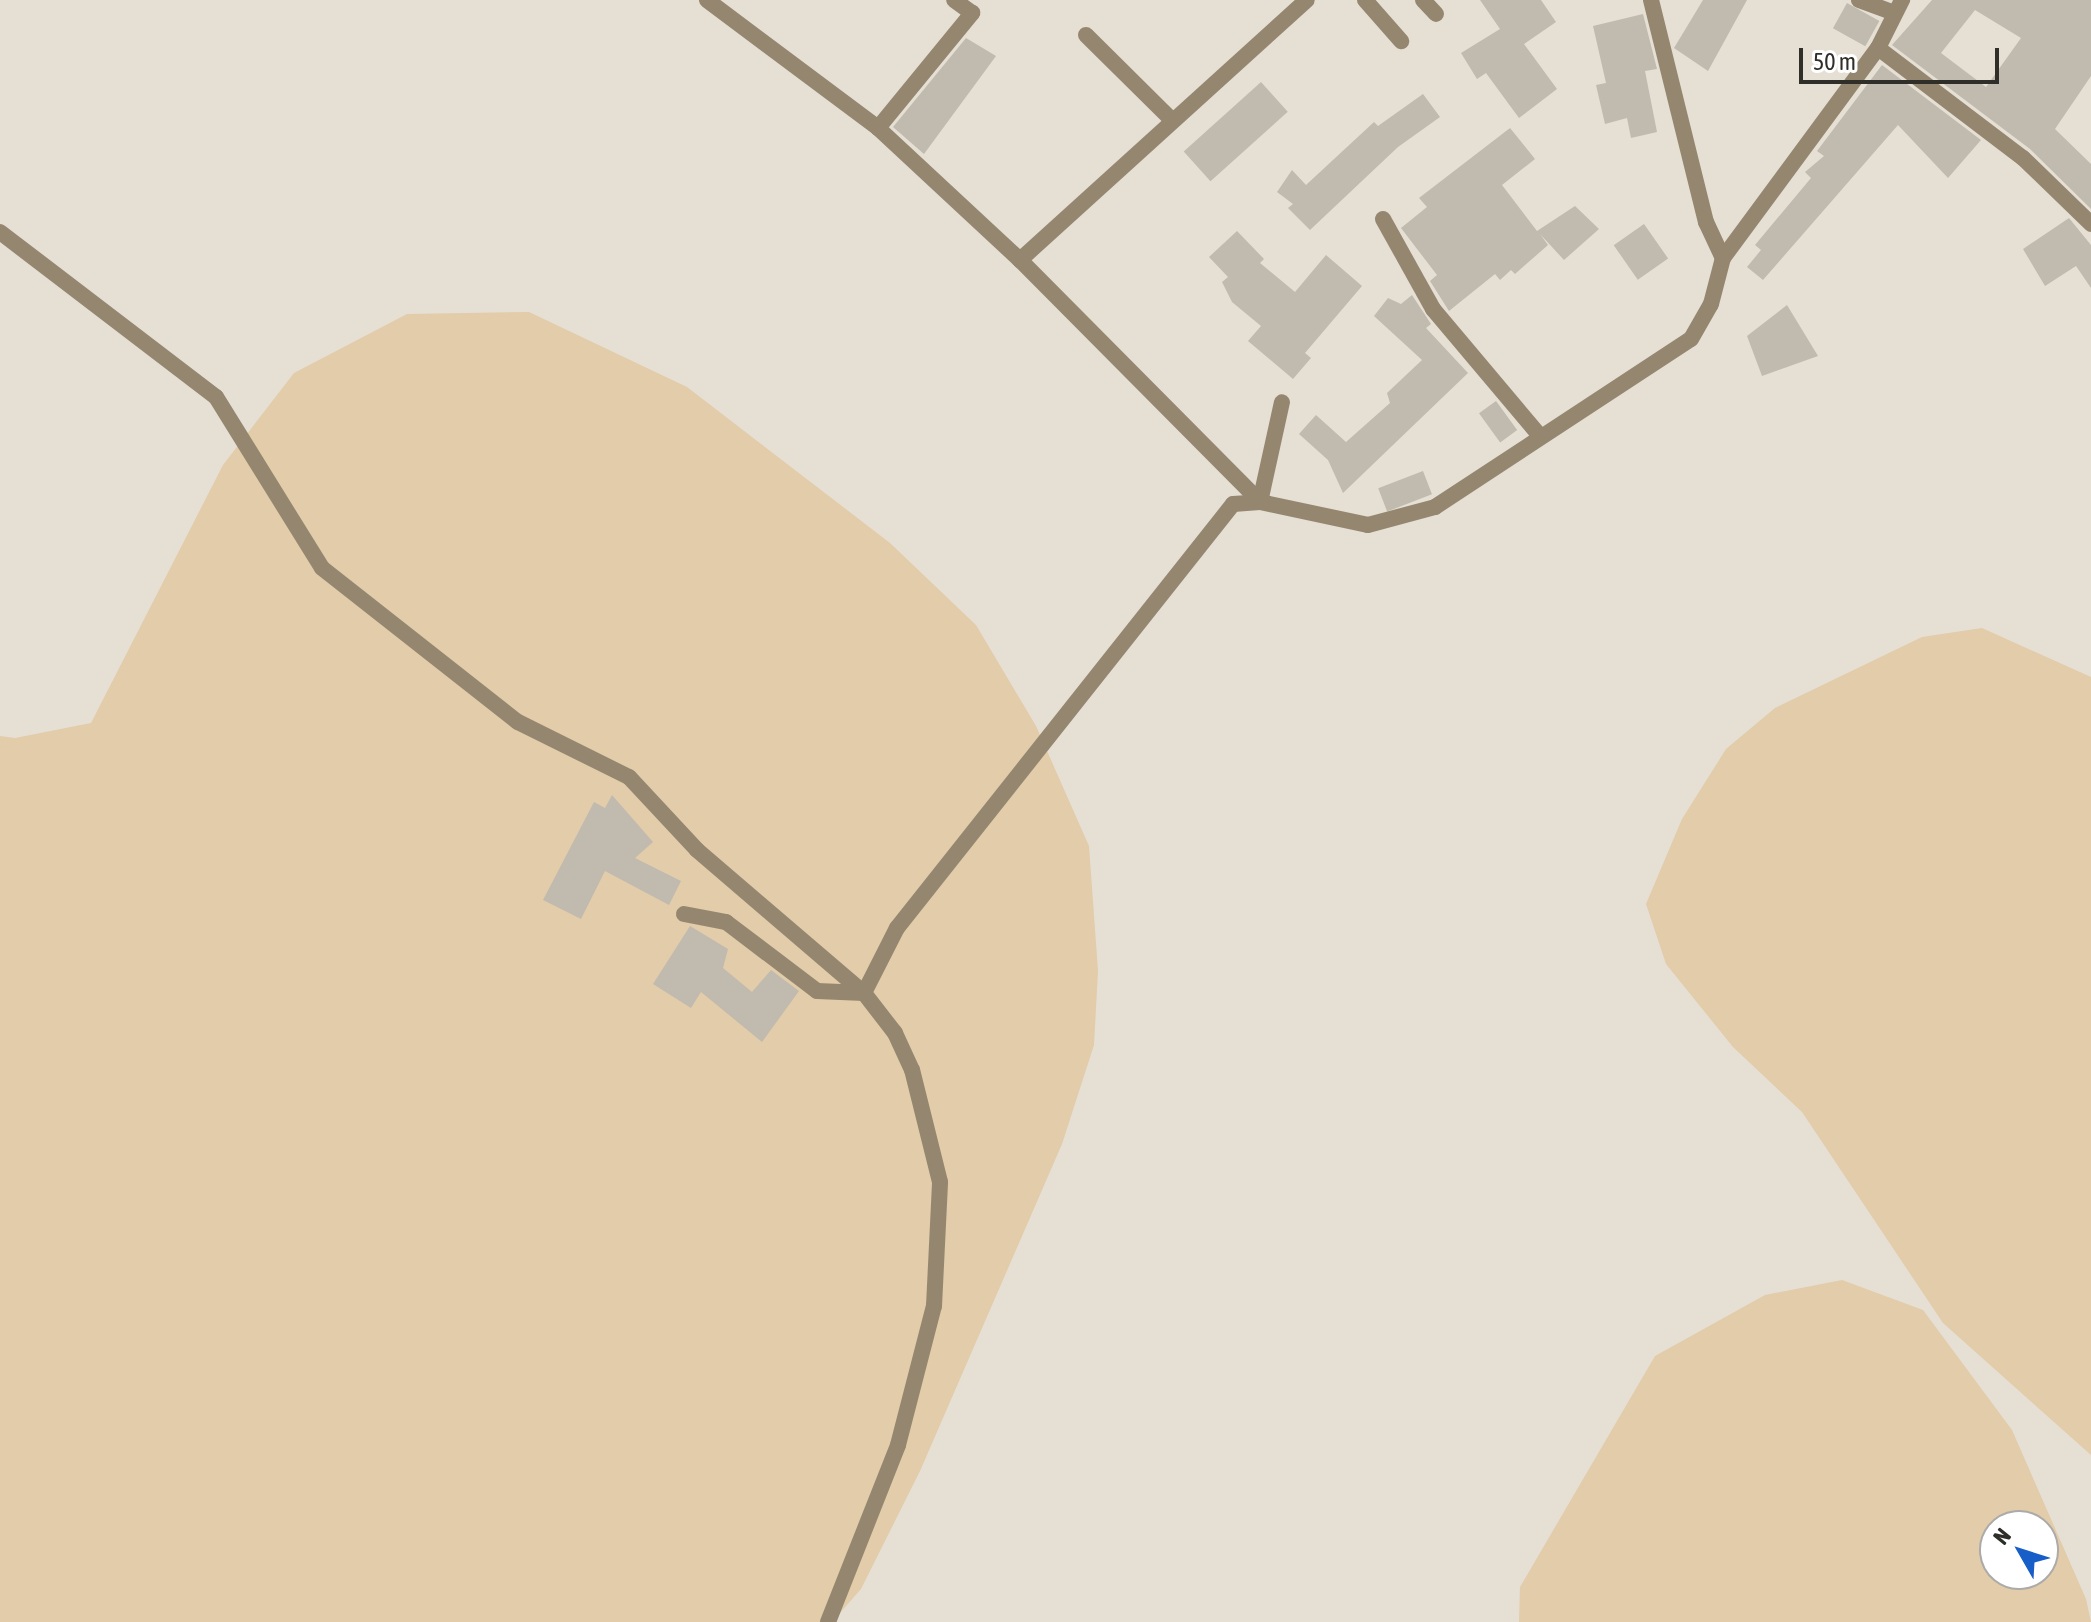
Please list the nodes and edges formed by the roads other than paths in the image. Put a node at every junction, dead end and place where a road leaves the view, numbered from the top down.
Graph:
1 (707, 0) edge
2 (954, 0) edge
3 (1307, 0) edge
4 (1365, 0) edge
5 (1423, 0) edge
6 (1651, 0) edge
7 (1859, 0) edge
8 (1898, 6) edge
9 (1436, 14) dead end
10 (1086, 35) dead end
11 (1401, 41) dead end
12 (1878, 48) junction
13 (1173, 121) junction
14 (878, 128) junction
15 (1383, 219) dead end
16 (2091, 224) edge
17 (0, 232) edge
18 (1723, 258) junction
19 (1020, 260) junction
20 (1282, 402) dead end
21 (1539, 435) junction
22 (1260, 502) junction
23 (684, 914) dead end
24 (864, 993) junction
25 (828, 1622) edge

1 - 14 street
2 - 14 street
3 - 13 street
4 - 11 street
5 - 9 street
6 - 18 street
7 - 8 street
8 - 12 street
10 - 13 street
12 - 16 street
12 - 18 street
13 - 19 street
14 - 19 street
15 - 21 street
17 - 24 street
18 - 21 street
19 - 22 street
20 - 22 street
21 - 22 street
22 - 24 street
23 - 24 street
24 - 25 street

